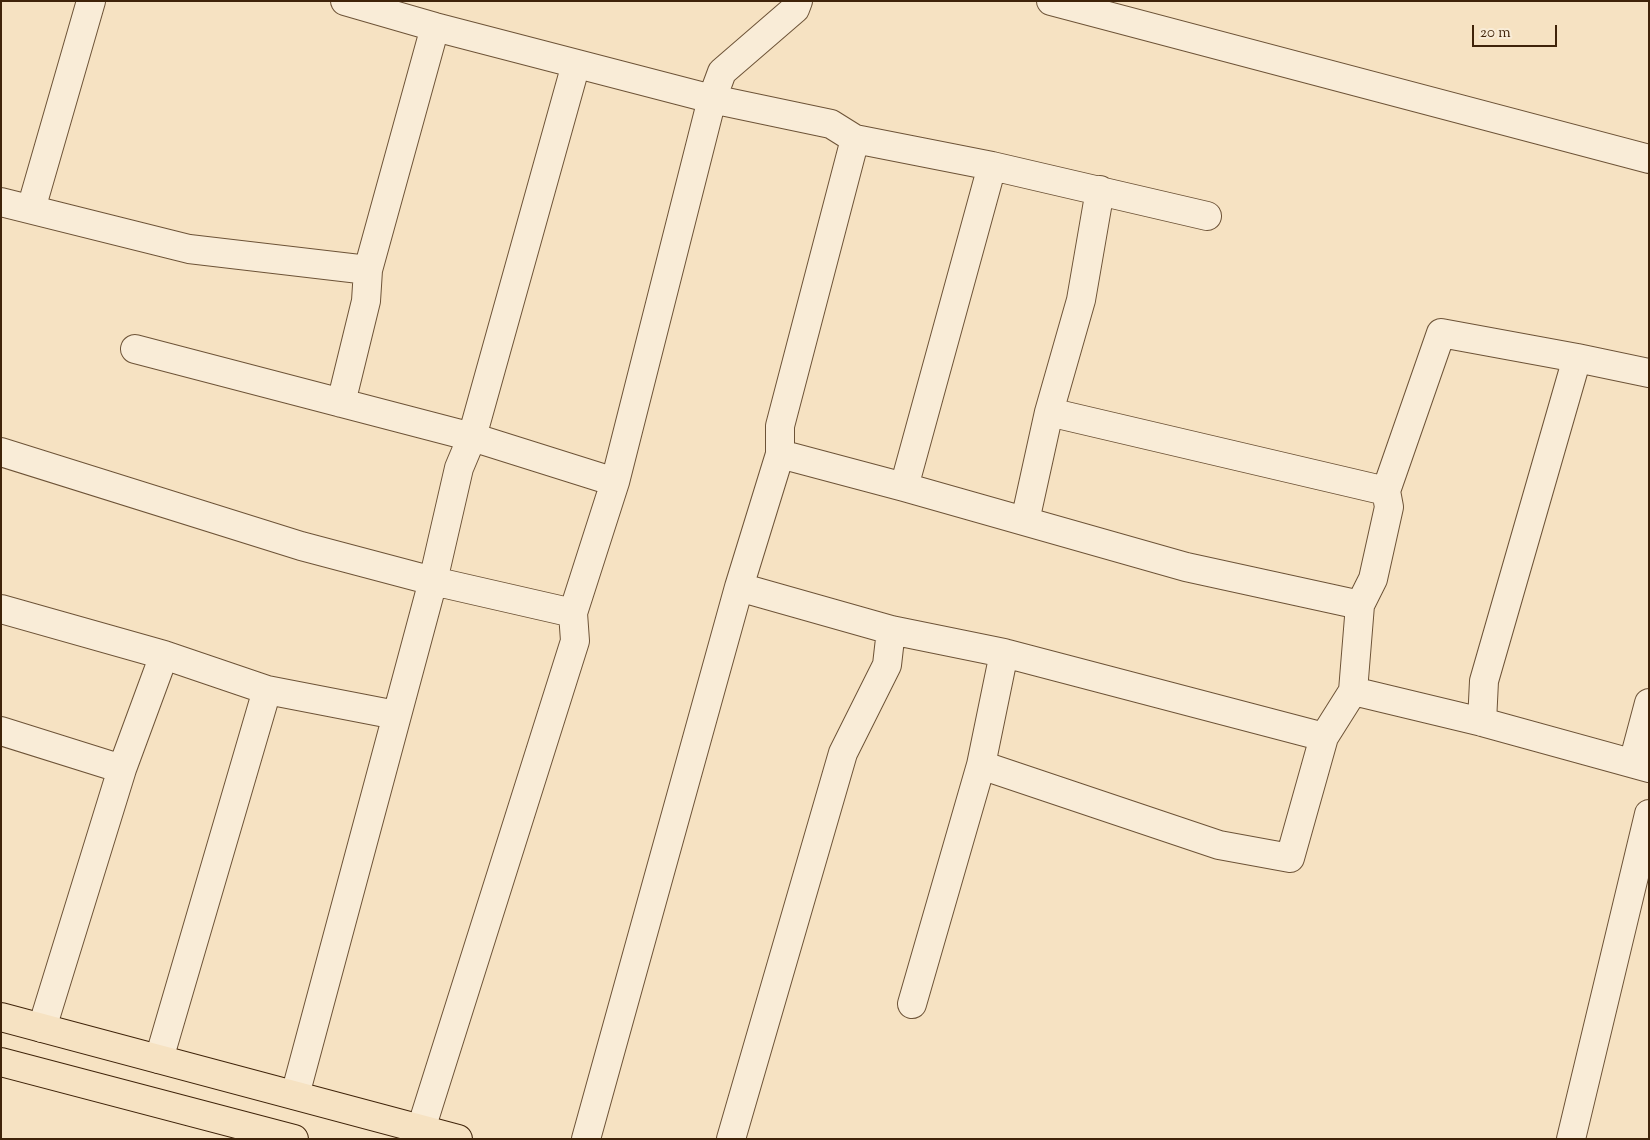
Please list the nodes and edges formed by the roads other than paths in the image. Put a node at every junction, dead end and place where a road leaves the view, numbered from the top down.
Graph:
1 (91, 1) edge
2 (345, 1) edge
3 (798, 1) edge
4 (1051, 1) edge
5 (435, 27) junction
6 (576, 64) junction
7 (712, 99) junction
8 (855, 139) junction
9 (1649, 159) edge
10 (992, 166) junction
11 (1100, 190) junction
12 (1, 202) edge
13 (31, 209) junction
14 (1207, 216) dead end
15 (368, 270) junction
16 (135, 349) dead end
17 (1577, 358) junction
18 (1649, 372) edge
19 (341, 402) junction
20 (1049, 412) junction
21 (472, 437) junction
22 (1, 452) edge
23 (780, 454) junction
24 (615, 482) junction
25 (904, 487) junction
26 (1386, 491) junction
27 (1025, 521) junction
28 (434, 580) junction
29 (739, 587) junction
30 (1360, 605) junction
31 (1, 609) edge
32 (573, 614) junction
33 (891, 630) junction
34 (1004, 653) junction
35 (164, 655) junction
36 (267, 690) junction
37 (1353, 692) junction
38 (1649, 703) edge
39 (396, 715) junction
40 (1482, 722) junction
41 (1, 731) edge
42 (1324, 737) junction
43 (980, 764) junction
44 (1641, 765) edge
45 (122, 769) junction
46 (1649, 814) edge
47 (912, 1004) dead end
48 (1, 1017) edge
49 (42, 1028) junction
50 (159, 1059) junction
51 (1, 1062) edge
52 (295, 1095) junction
53 (228, 1130) edge
54 (421, 1134) edge
55 (294, 1139) edge
56 (458, 1139) edge
57 (586, 1139) edge
58 (731, 1139) edge
59 (1571, 1139) edge

1 - 13 street
2 - 5 street
3 - 7 street
4 - 9 street
5 - 6 street
5 - 15 street
6 - 7 street
6 - 21 street
7 - 8 street
7 - 24 street
8 - 10 street
8 - 23 street
10 - 11 street
10 - 25 street
11 - 14 street
11 - 20 street
12 - 13 street
13 - 15 street
15 - 19 street
16 - 19 street
17 - 18 street
17 - 26 street
17 - 40 street
19 - 21 street
20 - 26 street
20 - 27 street
21 - 24 street
21 - 28 street
22 - 28 street
23 - 25 street
23 - 29 street
24 - 32 street
25 - 27 street
26 - 30 street
27 - 30 street
28 - 32 street
28 - 39 street
29 - 33 street
29 - 57 street
30 - 37 street
31 - 35 street
32 - 54 street
33 - 34 street
33 - 58 street
34 - 42 street
34 - 43 street
35 - 36 street
35 - 45 street
36 - 39 street
36 - 50 street
37 - 40 street
37 - 42 street
38 - 44 street
39 - 52 street
40 - 44 street
41 - 45 street
42 - 43 street
43 - 47 street
45 - 49 street
46 - 59 street
48 - 49 main road
49 - 50 main road
50 - 52 main road
51 - 53 main road
52 - 54 main road
53 - 55 main road
54 - 56 main road

